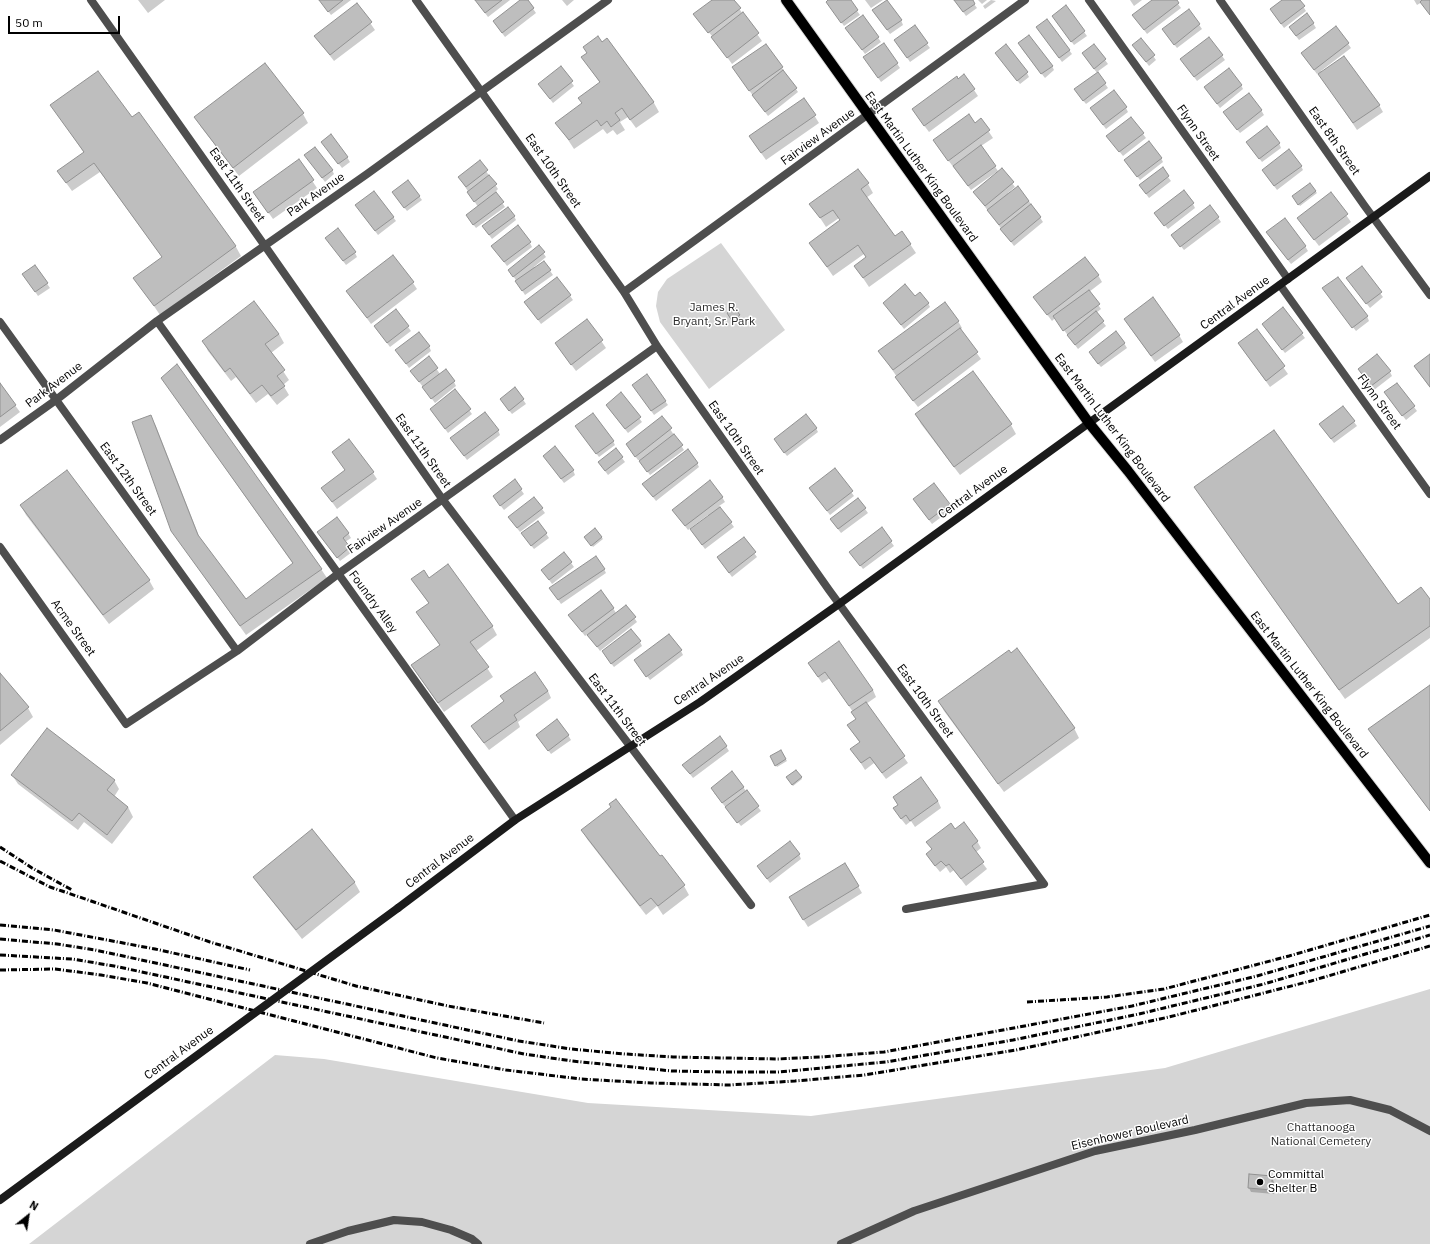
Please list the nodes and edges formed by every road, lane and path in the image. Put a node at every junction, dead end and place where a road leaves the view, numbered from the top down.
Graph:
1 (90, 0) edge
2 (416, 0) edge
3 (608, 0) edge
4 (786, 0) edge
5 (1025, 0) edge
6 (1089, 0) edge
7 (1220, 0) edge
8 (482, 92) junction
9 (868, 115) junction
10 (1430, 176) edge
11 (1373, 217) junction
12 (265, 246) junction
13 (1288, 279) junction
14 (1280, 285) junction
15 (624, 292) junction
16 (1430, 295) edge
17 (156, 321) junction
18 (0, 322) edge
19 (657, 346) junction
20 (56, 400) junction
21 (1089, 423) junction
22 (0, 440) edge
23 (1430, 494) edge
24 (443, 500) junction
25 (0, 547) edge
26 (338, 574) junction
27 (839, 604) junction
28 (237, 651) junction
29 (126, 724) joint
30 (630, 746) junction
31 (515, 820) junction
32 (1430, 863) edge
33 (751, 905) dead end
34 (906, 909) dead end
35 (1430, 1131) edge
36 (0, 1200) edge
37 (310, 1244) edge
38 (478, 1244) edge
39 (841, 1244) edge

1 - 12 street, East 11th Street
2 - 8 street, East 10th Street
3 - 8 street, Park Avenue
4 - 9 main road, East Martin Luther King Boulevard
5 - 9 street, Fairview Avenue
6 - 13 street, Flynn Street
7 - 11 street, East 8th Street
8 - 12 street, Park Avenue
8 - 15 street, East 10th Street
9 - 15 street, Fairview Avenue
9 - 21 main road, East Martin Luther King Boulevard
10 - 11 main road, Central Avenue
11 - 13 main road, Central Avenue
11 - 16 street, East 8th Street
12 - 17 street, Park Avenue
12 - 24 street, East 11th Street
13 - 14 main road, Central Avenue
14 - 21 main road, Central Avenue
14 - 23 street, Flynn Street
15 - 19 street, East 10th Street
17 - 20 street, Park Avenue
17 - 26 street, Foundry Alley
18 - 20 street, East 12th Street
19 - 24 street, Fairview Avenue
19 - 27 street, East 10th Street
20 - 22 street, Park Avenue
20 - 28 street, East 12th Street
21 - 27 main road, Central Avenue
21 - 32 main road, East Martin Luther King Boulevard
24 - 26 street, Fairview Avenue
24 - 30 street, East 11th Street
25 - 29 street, Acme Street
26 - 28 street, Fairview Avenue
26 - 31 street, Foundry Alley
27 - 30 main road, Central Avenue
27 - 34 street, East 10th Street
28 - 29 street, Fairview Avenue
30 - 31 main road, Central Avenue
30 - 33 street, East 11th Street
31 - 36 main road, Central Avenue, bridge
35 - 39 street, Eisenhower Boulevard
37 - 38 street

